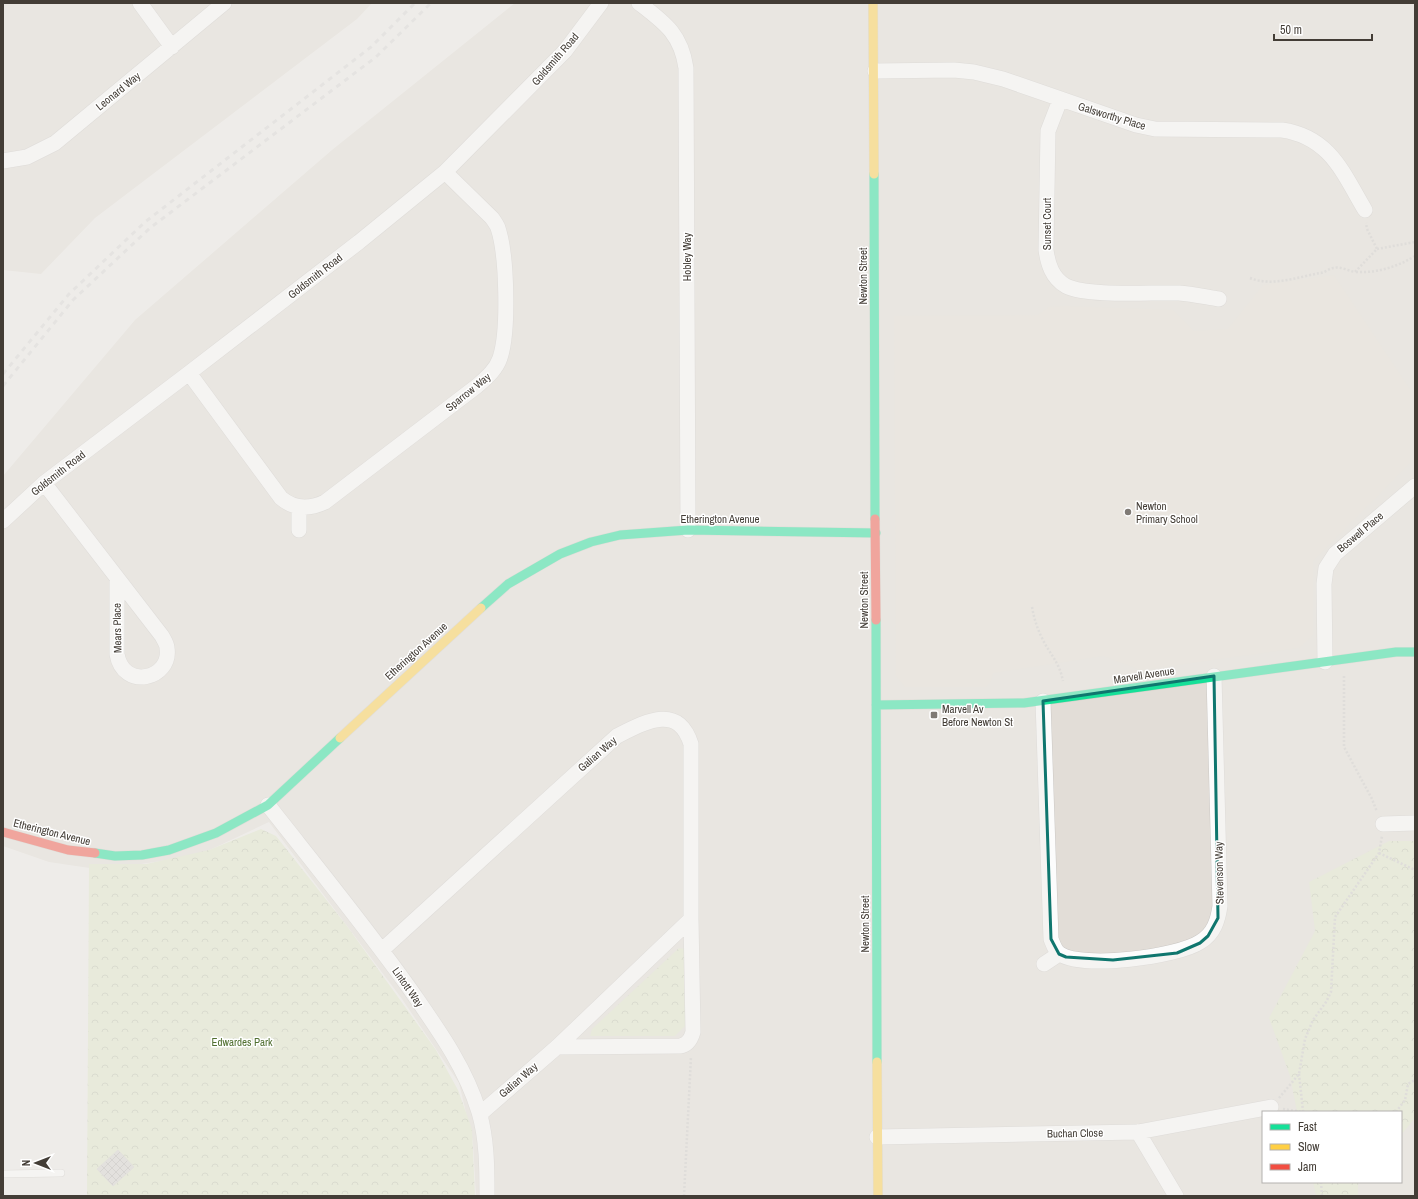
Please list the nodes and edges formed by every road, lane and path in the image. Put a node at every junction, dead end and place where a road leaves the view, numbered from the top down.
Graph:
1 (140, 3) edge
2 (224, 3) edge
3 (601, 3) edge
4 (639, 3) edge
5 (874, 3) edge
6 (172, 47) junction
7 (875, 71) junction
8 (1060, 100) junction
9 (3, 161) edge
10 (445, 172) junction
11 (1365, 210) joint
12 (1415, 242) edge
13 (1377, 249) junction
14 (1415, 256) edge
15 (1355, 272) junction
16 (1250, 278) dead end
17 (1219, 299) dead end
18 (189, 373) junction
19 (44, 483) junction
20 (1415, 486) edge
21 (299, 507) junction
22 (3, 521) edge
23 (299, 530) dead end
24 (688, 530) junction
25 (876, 533) junction
26 (117, 578) junction
27 (1032, 608) dead end
28 (1415, 652) edge
29 (1343, 659) junction
30 (1325, 662) junction
31 (1214, 676) junction
32 (1064, 687) dead end
33 (1044, 701) junction
34 (876, 705) junction
35 (268, 805) junction
36 (1415, 823) edge
37 (1383, 824) junction
38 (3, 832) edge
39 (1379, 853) junction
40 (1415, 870) edge
41 (691, 919) junction
42 (382, 950) junction
43 (1059, 954) junction
44 (1044, 964) dead end
45 (688, 1042) junction
46 (557, 1047) junction
47 (1299, 1074) junction
48 (1415, 1080) edge
49 (1270, 1107) junction
50 (1296, 1111) edge
51 (1303, 1111) edge
52 (1397, 1111) edge
53 (480, 1114) junction
54 (1138, 1132) junction
55 (877, 1137) junction
56 (61, 1173) dead end
57 (3, 1174) edge
58 (1321, 1183) edge
59 (487, 1196) edge
60 (684, 1196) edge
61 (878, 1196) edge
62 (1176, 1196) edge
63 (1322, 1196) edge

1 - 6 street
2 - 6 street, Leonard Way
3 - 10 street, Goldsmith Road
4 - 24 street, Hobley Way
5 - 7 street, Newton Street
6 - 9 street, Leonard Way
7 - 8 street, Galsworthy Place
7 - 25 street, Newton Street
8 - 11 street, Galsworthy Place
8 - 17 street, Sunset Court
10 - 18 street, Goldsmith Road
10 - 21 street, Sparrow Way
11 - 13 path
12 - 13 path
13 - 15 path
14 - 15 path
15 - 16 path
18 - 19 street, Goldsmith Road
18 - 21 street
19 - 22 street, Goldsmith Road
19 - 26 street, Mears Place
20 - 30 street, Boswell Place
21 - 23 street
24 - 25 street, Etherington Avenue
24 - 35 street, Etherington Avenue
25 - 34 street, Newton Street
26 - 26 street, Mears Place
27 - 32 path
28 - 29 street, Marvell Avenue
29 - 30 street, Marvell Avenue
29 - 37 path
30 - 31 street, Marvell Avenue
31 - 33 street, Marvell Avenue
31 - 43 street, Stevenson Way
33 - 34 street, Marvell Avenue
33 - 43 street
34 - 55 street, Newton Street
35 - 38 street, Etherington Avenue
35 - 42 street, Lintott Way
36 - 37 street
37 - 39 path
39 - 40 path
39 - 47 path
41 - 42 street, Galian Way
41 - 45 street, Galian Way
41 - 46 street, Galian Way
42 - 53 street, Lintott Way
43 - 44 street
45 - 46 street
45 - 60 path
46 - 53 street, Galian Way
47 - 49 path
47 - 51 path
48 - 52 path
49 - 50 path
49 - 54 street, Buchan Close
53 - 59 street, Lintott Way
54 - 55 street, Buchan Close
54 - 62 street
55 - 61 street, Newton Street
56 - 57 lane
58 - 63 path

